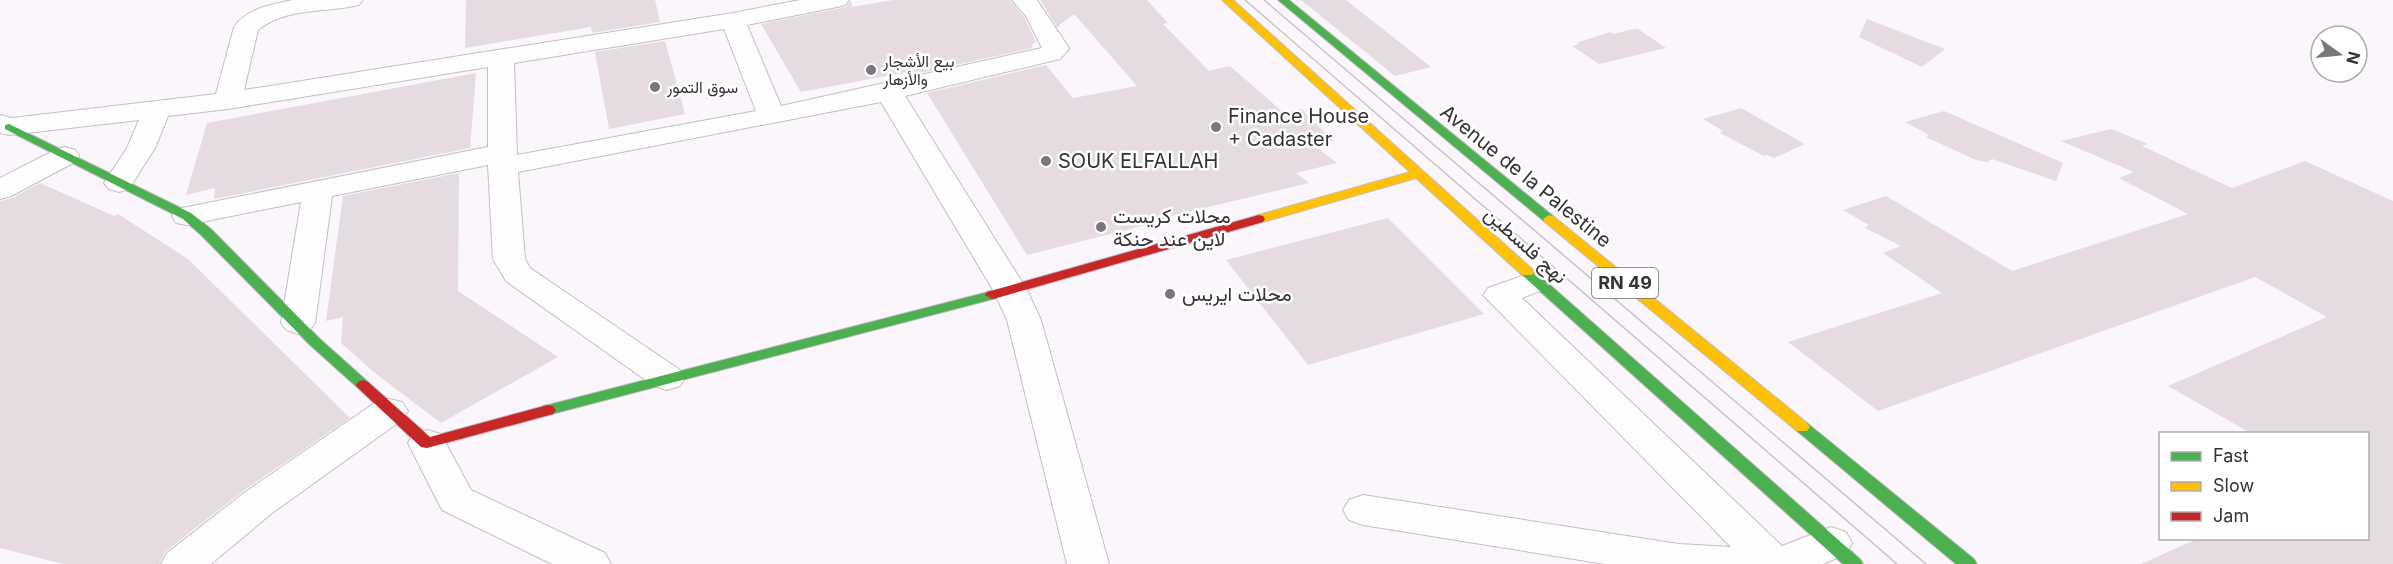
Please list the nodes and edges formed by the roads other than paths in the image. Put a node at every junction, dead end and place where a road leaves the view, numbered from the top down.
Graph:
1 (351, 0) edge
2 (837, 0) edge
3 (1024, 0) edge
4 (1227, 0) edge
5 (1283, 0) edge
6 (733, 20) junction
7 (501, 59) junction
8 (889, 92) junction
9 (228, 102) junction
10 (158, 110) junction
11 (772, 116) junction
12 (4, 125) edge
13 (65, 156) junction
14 (504, 160) junction
15 (1418, 174) junction
16 (119, 183) junction
17 (0, 189) edge
18 (318, 190) junction
19 (187, 216) junction
20 (1536, 281) junction
21 (1011, 290) junction
22 (298, 323) junction
23 (667, 378) junction
24 (389, 411) junction
25 (428, 443) junction
26 (1363, 510) dead end
27 (1843, 553) edge
28 (182, 564) edge
29 (590, 564) edge
30 (1088, 564) edge
31 (1738, 564) edge
32 (1774, 564) edge
33 (1782, 564) edge
34 (1968, 564) edge

1 - 9 street
2 - 6 street
3 - 8 street
4 - 15 main road, نهج فلسطين / RN 49
5 - 34 main road, Avenue de la Palestine / RN 49
6 - 7 street
6 - 11 street
7 - 9 street
7 - 14 street
8 - 11 street
8 - 21 street
9 - 10 street
10 - 12 street
10 - 16 street
11 - 14 street
12 - 13 main road
13 - 16 main road
13 - 17 street
14 - 18 street
14 - 23 street
15 - 20 main road, نهج فلسطين / RN 49
15 - 21 main road
16 - 19 main road
18 - 19 street
18 - 22 street
19 - 22 main road
20 - 27 main road, نهج فلسطين / RN 49
20 - 32 street
21 - 23 main road
21 - 30 street
22 - 24 main road
23 - 25 main road
24 - 25 main road
24 - 28 street
25 - 29 street
26 - 31 street
27 - 33 street

